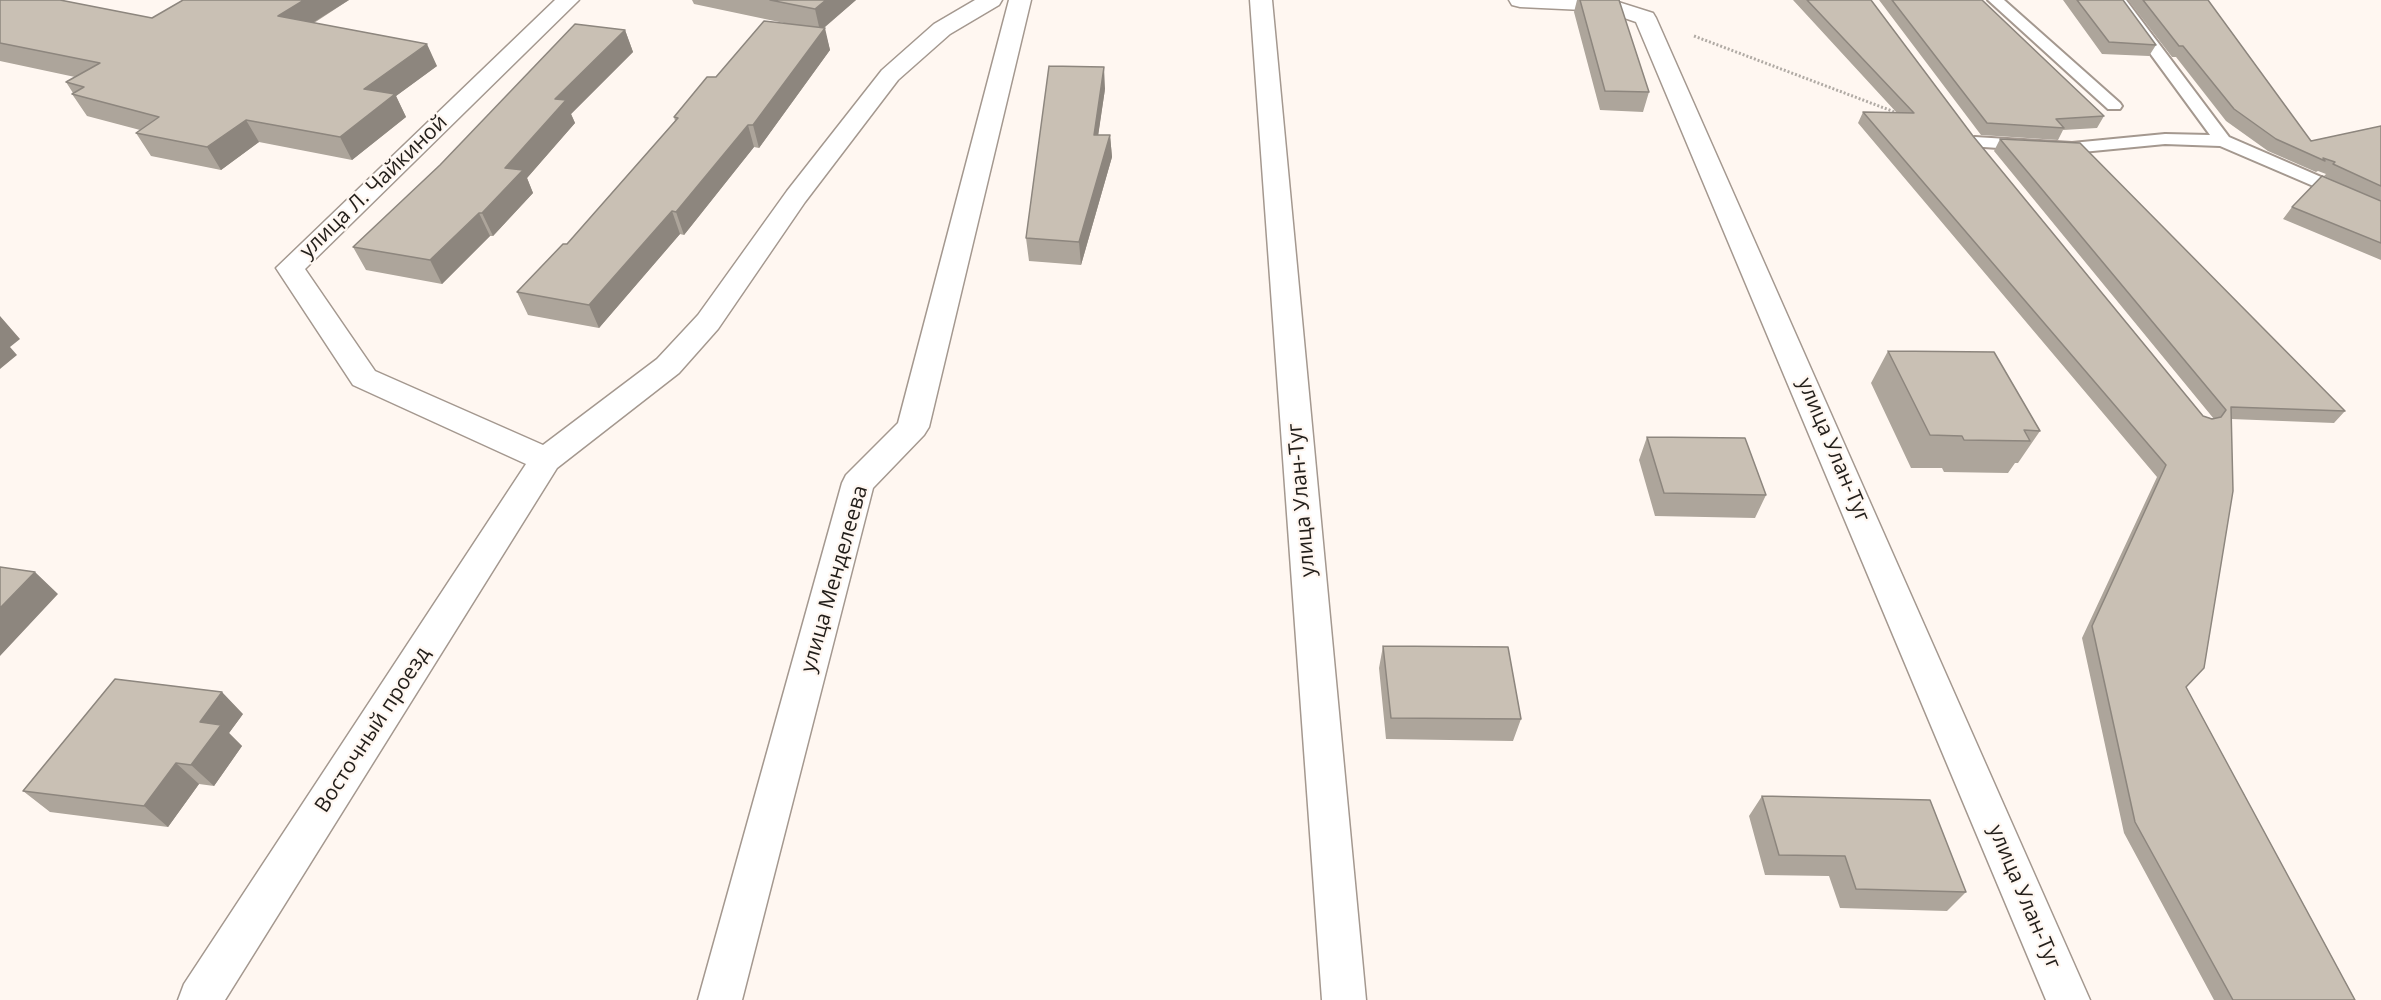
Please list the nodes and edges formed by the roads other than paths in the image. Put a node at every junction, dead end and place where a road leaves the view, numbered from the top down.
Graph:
1 (568, 0) edge
2 (991, 0) edge
3 (1020, 0) edge
4 (1261, 0) edge
5 (1520, 0) edge
6 (1995, 0) edge
7 (2118, 0) edge
8 (2114, 106) dead end
9 (2223, 141) junction
10 (1989, 160) edge
11 (2381, 210) edge
12 (546, 460) junction
13 (200, 1000) edge
14 (720, 1000) edge
15 (1344, 1000) edge
16 (2068, 1000) edge

1 - 12 street, улица Л. Чайкиной
2 - 12 street, Восточный проезд
3 - 14 street, улица Менделеева
4 - 15 street, улица Улан-Туг
5 - 16 street, улица Улан-Туг
6 - 8 lane
7 - 9 lane
9 - 10 lane
9 - 11 lane
12 - 13 street, Восточный проезд

